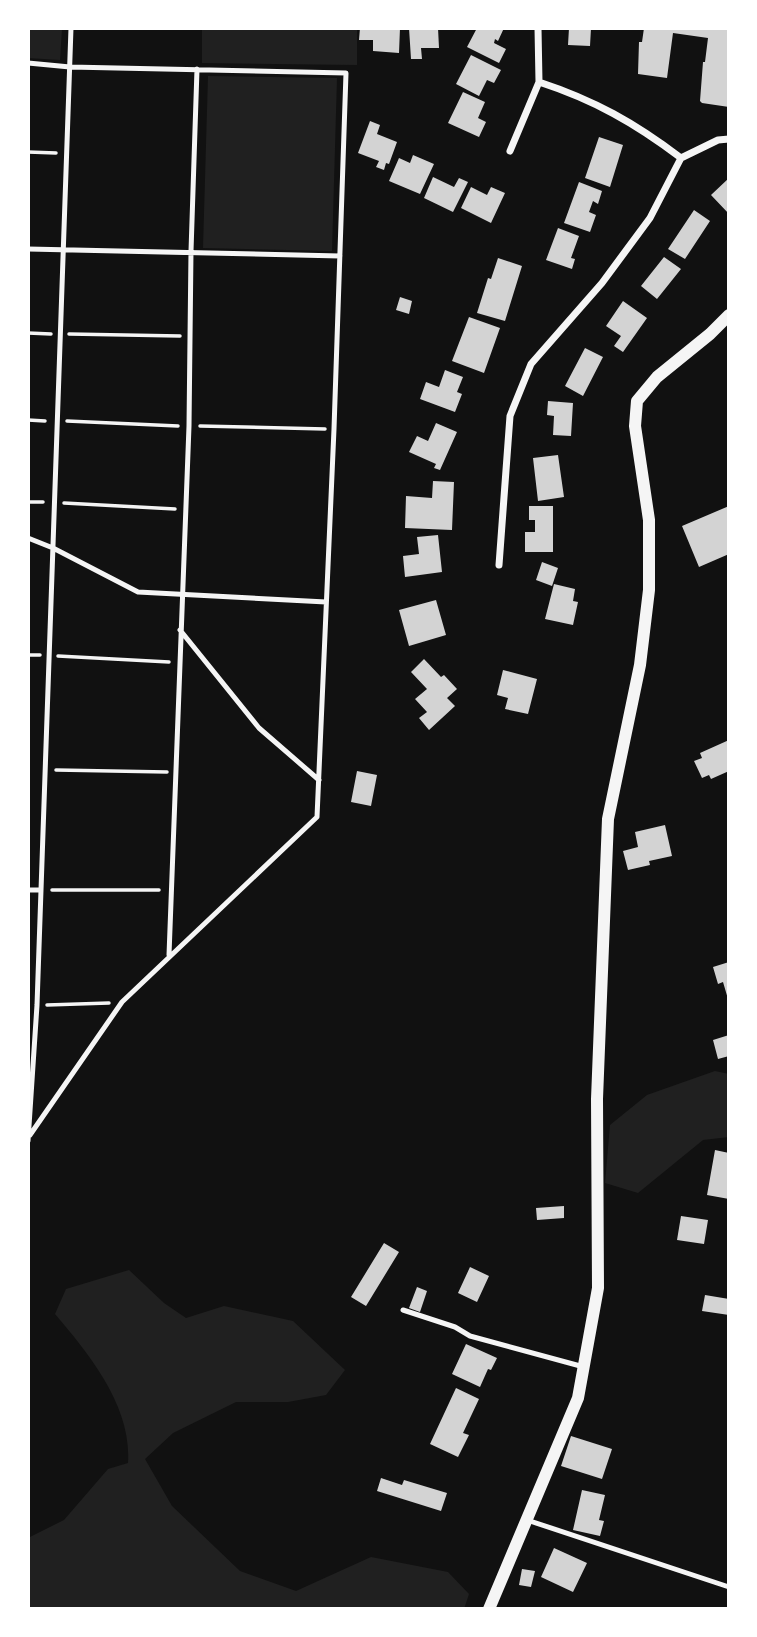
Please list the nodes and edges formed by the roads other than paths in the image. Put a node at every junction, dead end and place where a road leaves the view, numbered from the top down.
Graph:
1 (71, 28) edge
2 (538, 28) edge
3 (28, 63) edge
4 (70, 67) junction
5 (197, 69) junction
6 (539, 82) junction
7 (729, 139) edge
8 (510, 151) dead end
9 (681, 158) junction
10 (28, 249) edge
11 (64, 251) junction
12 (191, 251) junction
13 (340, 256) junction
14 (729, 315) edge
15 (28, 538) edge
16 (53, 548) junction
17 (499, 565) dead end
18 (181, 593) junction
19 (326, 602) junction
20 (180, 630) junction
21 (319, 780) junction
22 (28, 890) edge
23 (40, 890) junction
24 (169, 955) junction
25 (29, 1138) edge
26 (403, 1310) dead end
27 (584, 1367) junction
28 (527, 1520) junction
29 (729, 1587) edge
30 (489, 1609) edge

1 - 4 lane
2 - 6 street
3 - 4 lane
4 - 5 lane
4 - 11 lane
5 - 12 lane
5 - 13 lane
6 - 8 street
6 - 9 street
7 - 9 street
9 - 17 street
10 - 11 lane
11 - 12 lane
11 - 16 lane
12 - 13 lane
12 - 18 lane
13 - 19 lane
14 - 27 street
15 - 16 lane
16 - 18 lane
16 - 23 lane
18 - 19 lane
18 - 20 lane
19 - 21 lane
20 - 21 lane
20 - 24 lane
21 - 24 lane
22 - 23 lane
23 - 25 lane
24 - 25 lane
26 - 27 lane
27 - 28 street
28 - 29 lane
28 - 30 street

